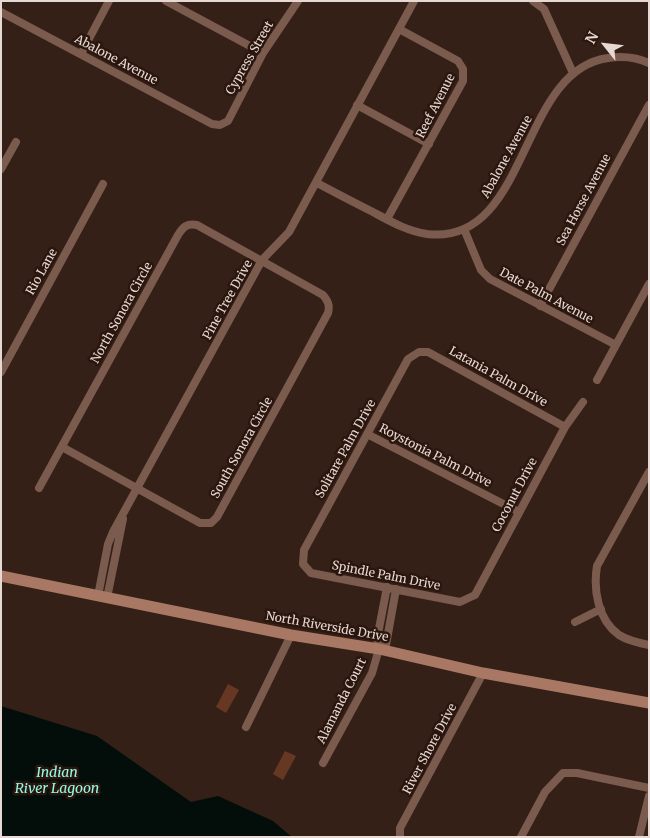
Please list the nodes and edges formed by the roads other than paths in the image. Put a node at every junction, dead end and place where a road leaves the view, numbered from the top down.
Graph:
1 (109, 1) edge
2 (166, 1) edge
3 (298, 1) edge
4 (414, 1) edge
5 (532, 1) edge
6 (1, 12) edge
7 (399, 29) junction
8 (263, 53) junction
9 (81, 54) junction
10 (649, 63) edge
11 (573, 73) junction
12 (357, 105) junction
13 (649, 105) edge
14 (220, 124) joint
15 (16, 142) dead end
16 (430, 144) junction
17 (1, 169) edge
18 (317, 183) junction
19 (103, 184) dead end
20 (387, 219) junction
21 (464, 229) junction
22 (262, 260) junction
23 (649, 284) edge
24 (540, 306) junction
25 (616, 345) junction
26 (419, 352) joint
27 (1, 372) edge
28 (597, 380) dead end
29 (582, 402) dead end
30 (565, 427) junction
31 (367, 434) junction
32 (62, 447) junction
33 (649, 472) edge
34 (39, 488) dead end
35 (137, 489) junction
36 (519, 512) junction
37 (302, 564) joint
38 (1, 576) edge
39 (386, 587) junction
40 (396, 589) junction
41 (102, 597) junction
42 (468, 599) joint
43 (601, 610) junction
44 (575, 622) dead end
45 (291, 635) junction
46 (649, 644) edge
47 (379, 649) junction
48 (483, 673) junction
49 (649, 703) edge
50 (246, 727) dead end
51 (323, 763) dead end
52 (649, 788) edge
53 (649, 796) edge
54 (400, 837) edge
55 (521, 837) edge
56 (639, 837) edge

1 - 9 street
2 - 8 street
3 - 8 street, Cypress Street
4 - 7 street, Pine Tree Drive
5 - 11 street
6 - 9 street, Abalone Avenue
7 - 12 street, Pine Tree Drive
7 - 16 street, Reef Avenue
8 - 14 street, Cypress Street
9 - 14 street, Abalone Avenue
10 - 11 street, Abalone Avenue
11 - 21 street, Abalone Avenue
12 - 16 street
12 - 18 street, Pine Tree Drive
13 - 24 street, Sea Horse Avenue
15 - 17 street
16 - 20 street, Reef Avenue
18 - 20 street, Abalone Avenue
18 - 22 street, Pine Tree Drive
19 - 27 street, Rio Lane
20 - 21 street, Abalone Avenue
21 - 24 street, Date Palm Avenue
22 - 32 street, North Sonora Circle
22 - 35 street, Pine Tree Drive
22 - 35 street, South Sonora Circle
23 - 25 street
24 - 25 street, Date Palm Avenue
25 - 28 street
26 - 30 street, Latania Palm Drive
26 - 31 street, Solitare Palm Drive
29 - 30 street, Coconut Drive
30 - 36 street, Coconut Drive
31 - 36 street, Roystonia Palm Drive
31 - 37 street, Solitare Palm Drive
32 - 34 street, North Sonora Circle
32 - 35 street, South Sonora Circle
33 - 43 street
35 - 41 street, Pine Tree Drive
36 - 42 street, Coconut Drive
37 - 39 street, Spindle Palm Drive
38 - 41 street, North Riverside Drive
39 - 40 street, Spindle Palm Drive
39 - 47 street
40 - 42 street, Spindle Palm Drive
40 - 47 street
41 - 45 street, North Riverside Drive
43 - 44 street
43 - 46 street
45 - 47 street, North Riverside Drive
45 - 50 street
47 - 48 street, North Riverside Drive
47 - 51 street, Alamanda Court
48 - 49 street, North Riverside Drive
48 - 54 street, River Shore Drive
52 - 55 street
53 - 56 street

